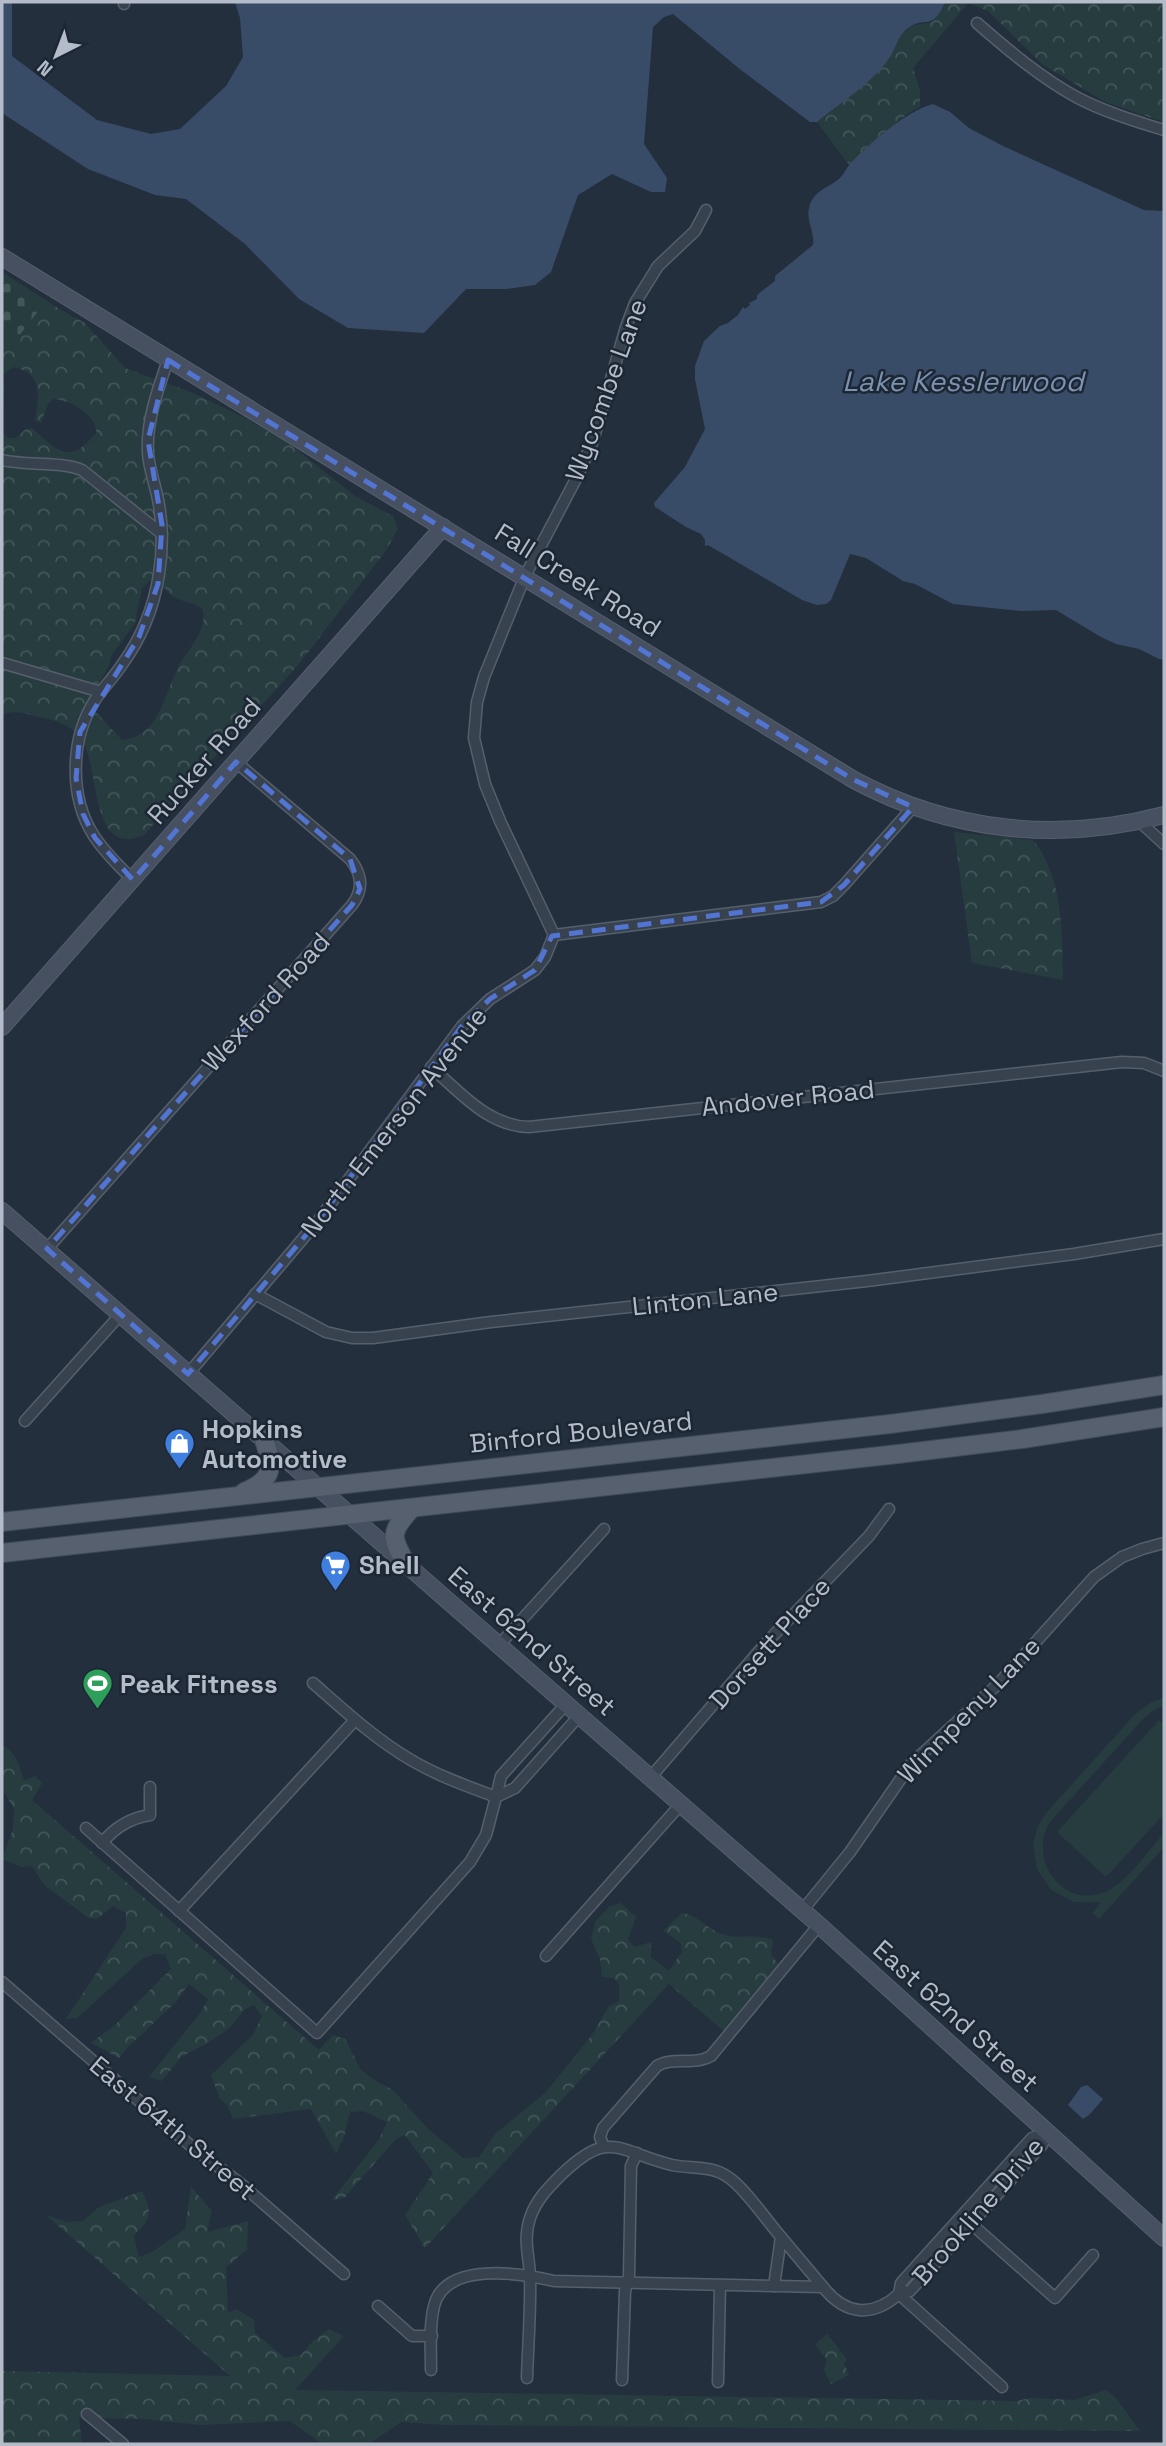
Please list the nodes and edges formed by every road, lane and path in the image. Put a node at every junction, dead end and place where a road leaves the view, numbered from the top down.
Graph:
1 (977, 23) dead end
2 (1164, 130) edge
3 (706, 209) dead end
4 (2, 257) edge
5 (168, 360) junction
6 (2, 460) edge
7 (443, 527) junction
8 (162, 534) junction
9 (525, 576) junction
10 (2, 663) edge
11 (101, 692) junction
12 (236, 762) junction
13 (913, 807) junction
14 (1164, 814) edge
15 (1139, 821) junction
16 (1164, 844) edge
17 (133, 880) junction
18 (554, 935) junction
19 (2, 1027) edge
20 (431, 1068) junction
21 (1164, 1071) edge
22 (2, 1211) edge
23 (1164, 1239) edge
24 (47, 1250) junction
25 (255, 1294) junction
26 (120, 1315) junction
27 (191, 1370) junction
28 (1164, 1385) edge
29 (1164, 1417) edge
30 (25, 1420) dead end
31 (264, 1440) junction
32 (317, 1487) junction
33 (234, 1496) junction
34 (412, 1508) junction
35 (889, 1509) dead end
36 (349, 1515) junction
37 (2, 1522) edge
38 (604, 1529) dead end
39 (1164, 1544) edge
40 (2, 1553) edge
41 (407, 1565) junction
42 (499, 1645) junction
43 (313, 1683) dead end
44 (566, 1704) junction
45 (579, 1716) junction
46 (355, 1720) junction
47 (650, 1778) junction
48 (150, 1787) dead end
49 (496, 1797) junction
50 (681, 1804) junction
51 (86, 1828) dead end
52 (102, 1843) junction
53 (179, 1911) junction
54 (802, 1911) junction
55 (819, 1925) junction
56 (546, 1956) dead end
57 (2, 1982) edge
58 (1048, 2132) junction
59 (604, 2147) junction
60 (637, 2153) junction
61 (967, 2219) junction
62 (781, 2238) junction
63 (1164, 2238) edge
64 (1093, 2255) dead end
65 (344, 2274) dead end
66 (530, 2276) junction
67 (627, 2282) junction
68 (720, 2285) junction
69 (774, 2286) junction
70 (823, 2287) junction
71 (899, 2294) junction
72 (378, 2306) dead end
73 (432, 2336) junction
74 (430, 2370) dead end
75 (527, 2378) dead end
76 (622, 2380) dead end
77 (718, 2382) dead end
78 (1002, 2387) dead end
79 (88, 2414) dead end
80 (122, 2444) edge

1 - 2 street
3 - 9 street, Wycombe Lane
4 - 5 street, Fall Creek Road
5 - 7 street, Fall Creek Road
5 - 8 street
6 - 8 street
7 - 9 street, Fall Creek Road
7 - 12 street, Rucker Road
8 - 11 street
9 - 13 street, Fall Creek Road
9 - 18 street, Wycombe Lane
10 - 11 street
11 - 17 street
12 - 17 street, Rucker Road
12 - 24 street, Wexford Road
13 - 15 street, Fall Creek Road
13 - 18 street
14 - 15 street, Fall Creek Road
15 - 16 street
17 - 19 street, Rucker Road
18 - 20 street, North Emerson Avenue
20 - 21 street, Andover Road
20 - 25 street, North Emerson Avenue
22 - 24 street, East 62nd Street
23 - 25 street, Linton Lane
24 - 26 street, East 62nd Street
25 - 27 street, North Emerson Avenue
26 - 27 street, East 62nd Street
26 - 30 street
27 - 31 street, East 62nd Street
28 - 32 main road, Binford Boulevard
29 - 34 main road
31 - 32 street, East 62nd Street
31 - 33 main road
32 - 33 main road, Binford Boulevard
32 - 36 street, East 62nd Street
33 - 37 main road, Binford Boulevard
34 - 36 main road
34 - 41 main road
35 - 47 street, Dorsett Place
36 - 40 main road
36 - 41 street, East 62nd Street
38 - 42 street
39 - 54 street, Winnpeny Lane
41 - 42 street, East 62nd Street
42 - 44 street, East 62nd Street
43 - 46 street
44 - 45 street, East 62nd Street
44 - 49 street
45 - 47 street, East 62nd Street
45 - 49 street
46 - 49 street
46 - 53 street
47 - 50 street, East 62nd Street
48 - 52 street
49 - 53 street
50 - 54 street, East 62nd Street
50 - 56 street
51 - 52 street
52 - 53 street
54 - 55 street, East 62nd Street
55 - 58 street, East 62nd Street
55 - 59 street
57 - 65 street, East 64th Street
58 - 61 street, Brookline Drive
58 - 63 street, East 62nd Street
59 - 60 street, Brookline Drive
59 - 66 street
60 - 62 street, Brookline Drive
60 - 67 street
61 - 64 street
61 - 71 street, Brookline Drive
62 - 69 street
62 - 70 street, Brookline Drive
66 - 67 street
66 - 73 street
66 - 75 street
67 - 68 street
67 - 76 street
68 - 69 street
68 - 77 street
69 - 70 street
70 - 71 street, Brookline Drive
71 - 78 street
72 - 73 street
73 - 74 street
79 - 80 street

